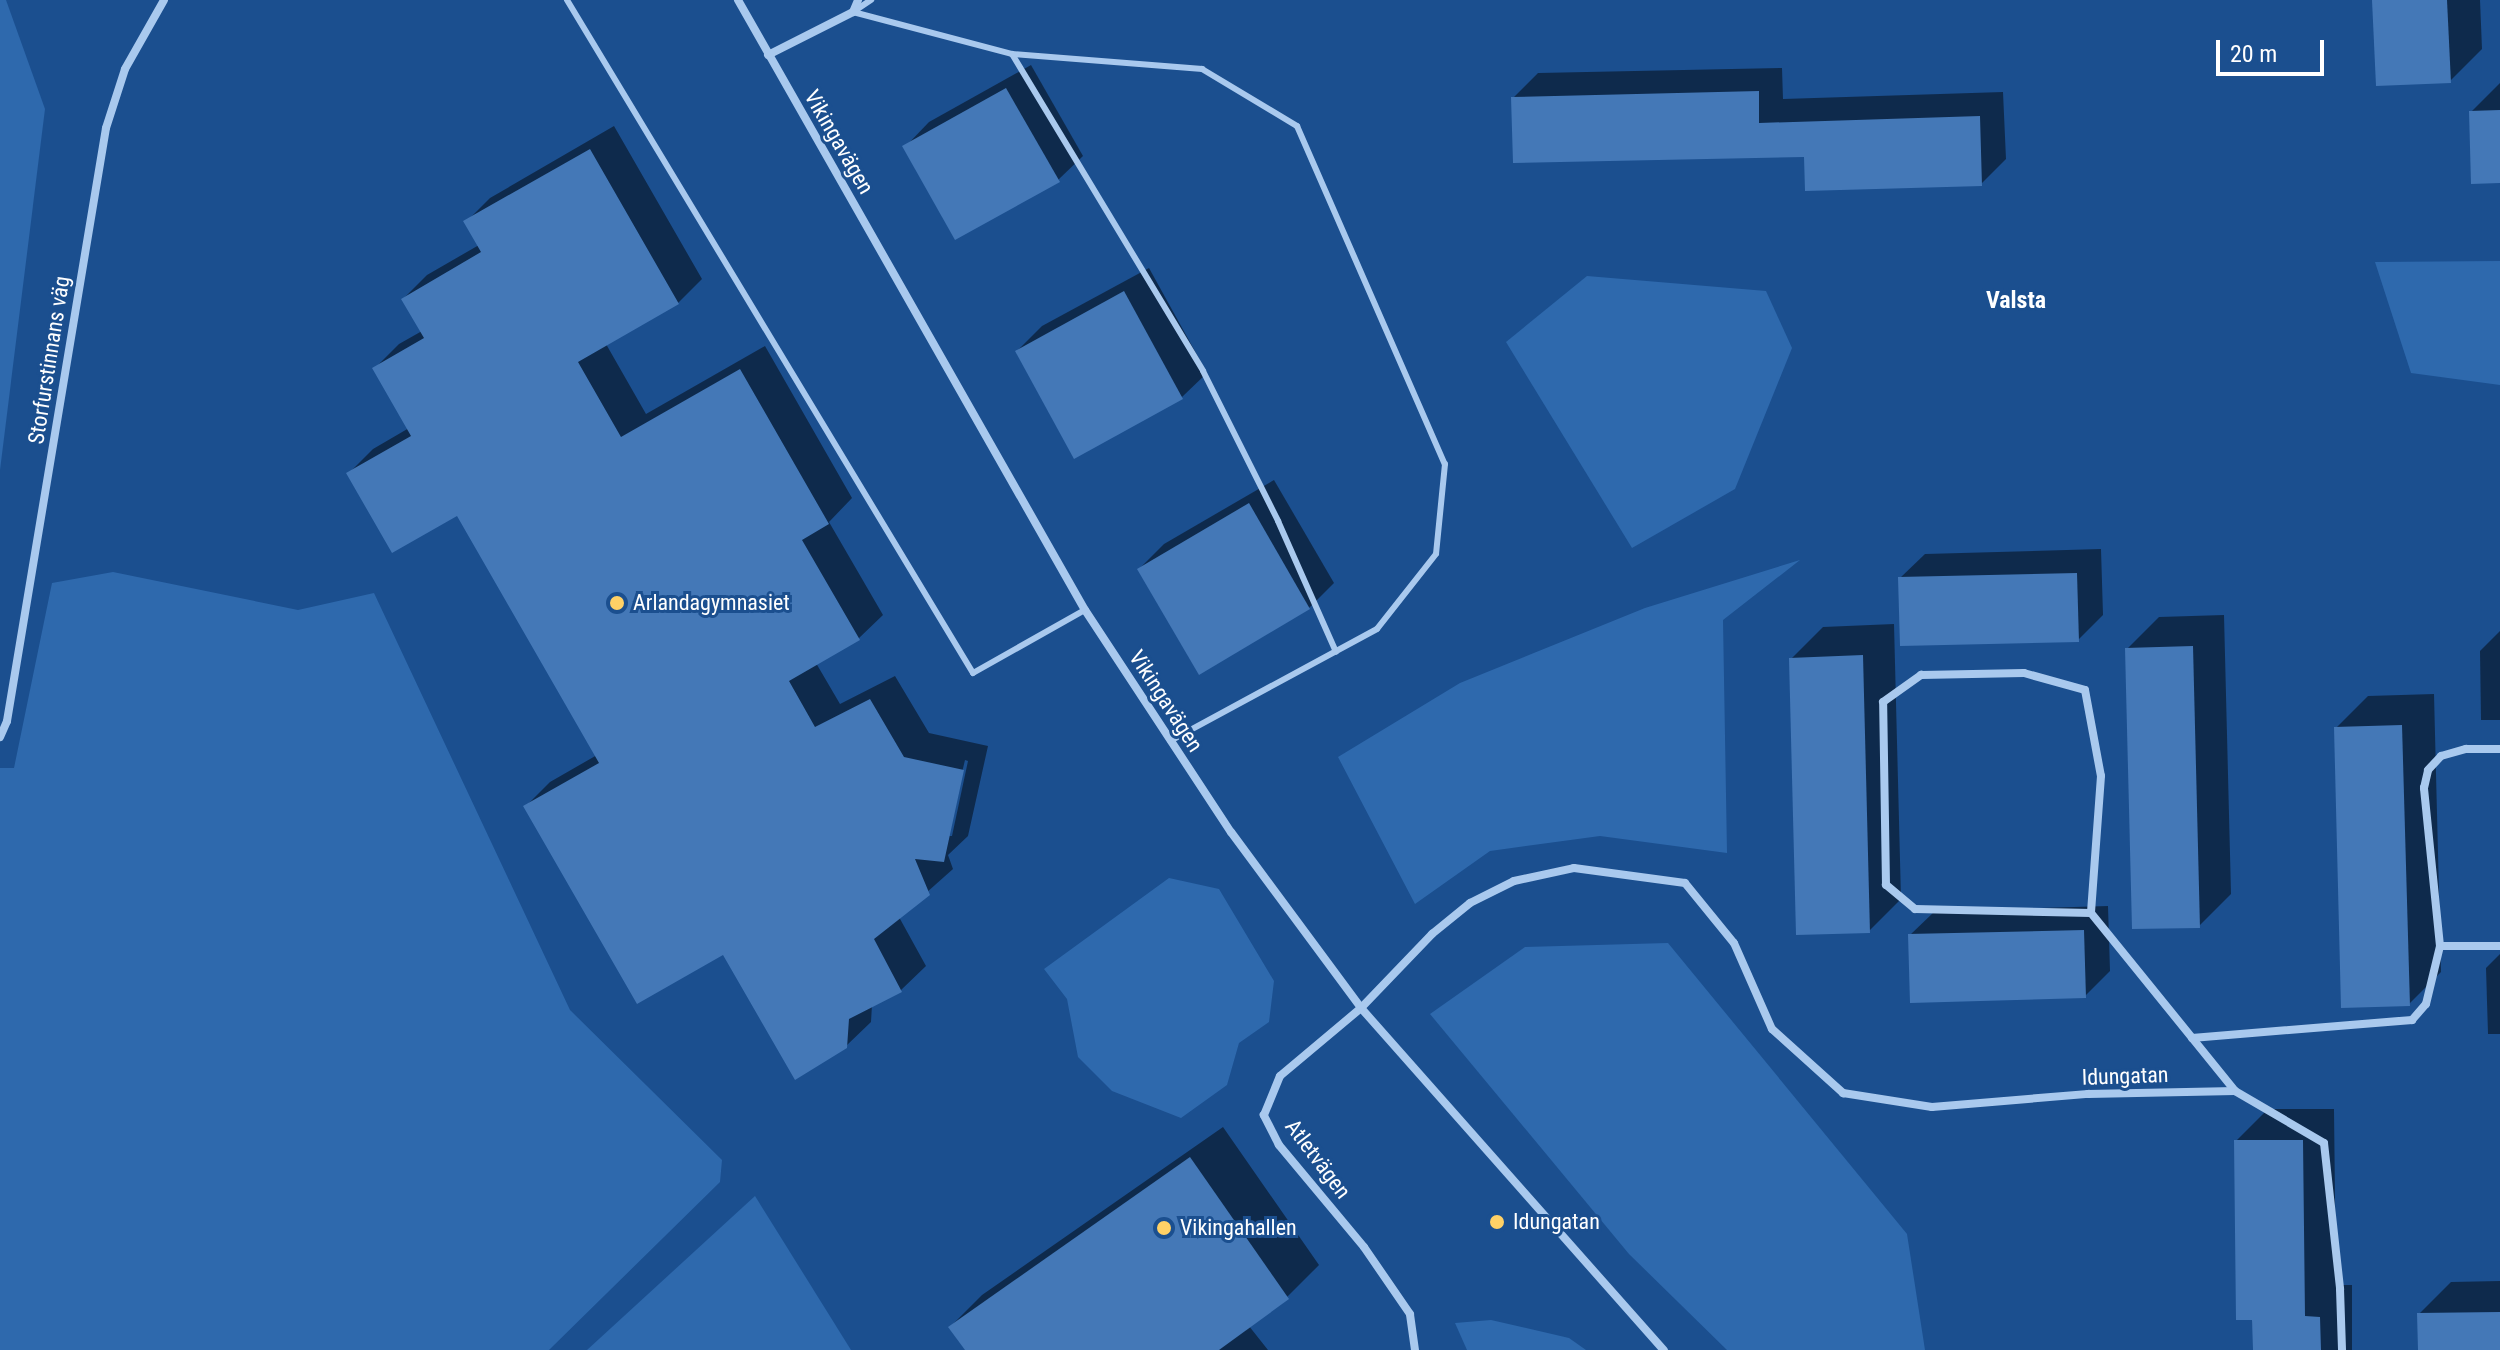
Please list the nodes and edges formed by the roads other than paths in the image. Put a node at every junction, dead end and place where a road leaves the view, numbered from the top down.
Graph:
1 (164, 0) edge
2 (567, 0) edge
3 (738, 0) edge
4 (858, 0) edge
5 (871, 0) edge
6 (853, 12) junction
7 (1012, 54) junction
8 (768, 55) junction
9 (1085, 610) junction
10 (1336, 652) junction
11 (0, 737) edge
12 (1170, 741) junction
13 (2500, 749) edge
14 (2091, 913) junction
15 (2440, 946) junction
16 (2500, 946) edge
17 (1361, 1008) junction
18 (2192, 1038) junction
19 (2235, 1091) junction
20 (1415, 1350) edge
21 (1664, 1350) edge
22 (2342, 1350) edge

1 - 11 street, Storfurstinnans väg
2 - 9 lane
3 - 8 street, Vikingavägen
4 - 6 street
5 - 6 lane
6 - 7 lane
6 - 8 street
7 - 10 lane
7 - 10 lane
8 - 9 street, Vikingavägen
9 - 12 street, Vikingavägen
10 - 12 lane
12 - 17 street, Vikingavägen
13 - 15 street
14 - 14 street
14 - 18 street
15 - 16 street
15 - 18 street
17 - 19 street, Idungatan
17 - 20 street, Atletvägen
17 - 21 street, Vikingavägen
18 - 19 street
19 - 22 street

